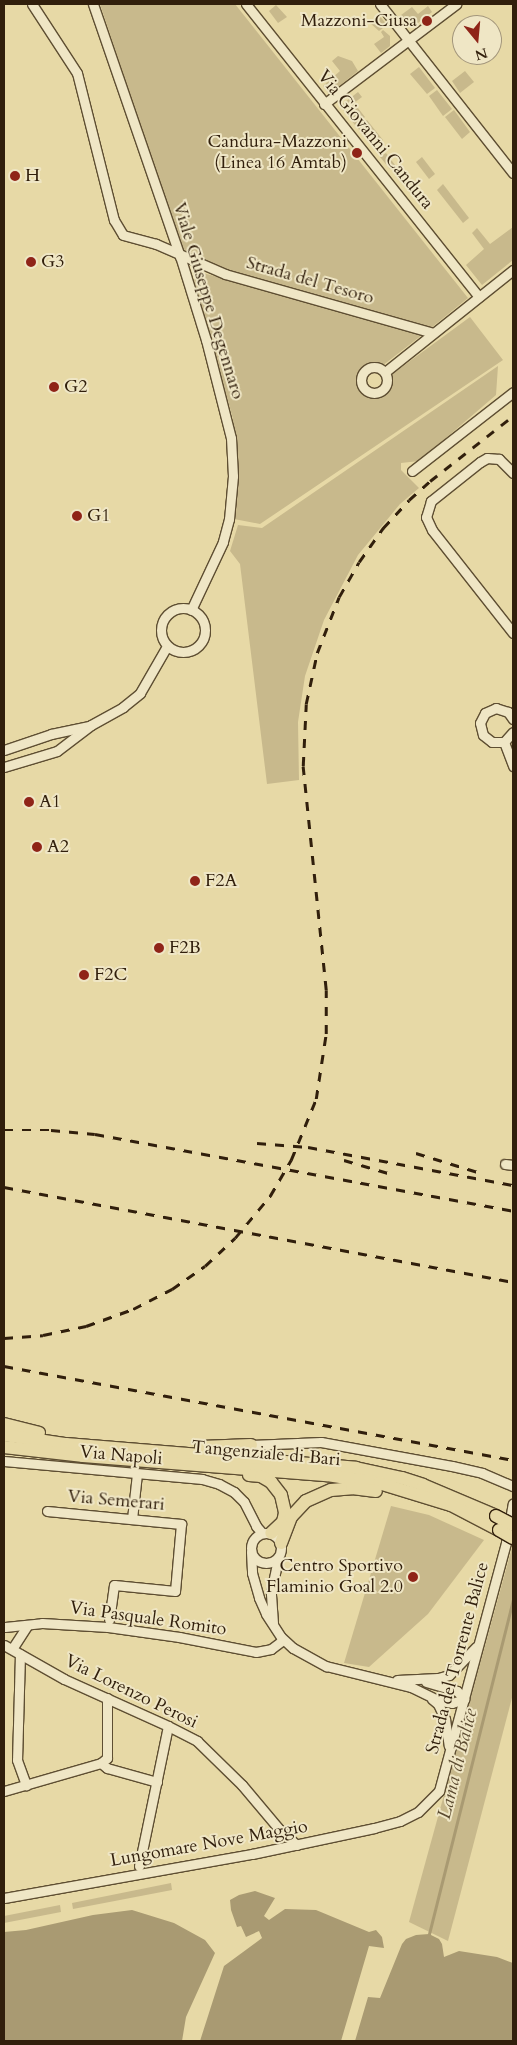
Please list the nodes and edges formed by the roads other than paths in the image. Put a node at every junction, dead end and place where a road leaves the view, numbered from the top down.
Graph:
1 (32, 4) edge
2 (93, 4) edge
3 (246, 4) edge
4 (380, 4) edge
5 (456, 4) edge
6 (409, 42) junction
7 (324, 104) junction
8 (513, 173) edge
9 (180, 256) junction
10 (513, 270) edge
11 (479, 296) junction
12 (433, 332) junction
13 (384, 372) dead end
14 (513, 392) edge
15 (412, 471) dead end
16 (513, 473) edge
17 (191, 610) junction
18 (513, 633) edge
19 (168, 646) junction
20 (513, 717) edge
21 (91, 725) junction
22 (513, 732) edge
23 (504, 742) junction
24 (4, 750) edge
25 (513, 766) edge
26 (4, 767) edge
27 (4, 1424) edge
28 (4, 1435) edge
29 (66, 1444) junction
30 (251, 1445) joint
31 (4, 1447) edge
32 (120, 1448) junction
33 (4, 1461) edge
34 (141, 1461) junction
35 (137, 1474) junction
36 (513, 1486) edge
37 (432, 1499) junction
38 (513, 1504) edge
39 (47, 1511) dead end
40 (250, 1516) junction
41 (132, 1519) junction
42 (513, 1525) edge
43 (267, 1533) junction
44 (513, 1538) edge
45 (252, 1542) junction
46 (281, 1543) junction
47 (251, 1552) junction
48 (278, 1558) junction
49 (109, 1620) dead end
50 (273, 1623) junction
51 (27, 1626) junction
52 (5, 1627) dead end
53 (283, 1640) junction
54 (4, 1644) edge
55 (478, 1645) junction
56 (16, 1652) junction
57 (385, 1680) junction
58 (418, 1680) junction
59 (428, 1696) junction
60 (107, 1698) junction
61 (464, 1698) junction
62 (168, 1726) junction
63 (450, 1748) junction
64 (101, 1764) junction
65 (157, 1782) junction
66 (26, 1785) junction
67 (4, 1791) edge
68 (418, 1812) joint
69 (297, 1845) junction
70 (139, 1866) dead end
71 (4, 1898) edge

1 - 9 street, Strada del Tesoro
2 - 9 street, Viale Giuseppe Degennaro
3 - 7 street, Via Giovanni Candura
4 - 6 street
5 - 6 street
6 - 7 street
6 - 8 street
7 - 11 street, Via Giovanni Candura
9 - 12 street, Strada del Tesoro
9 - 17 street, Viale Giuseppe Degennaro
10 - 11 street
11 - 12 street
12 - 13 street
14 - 15 street
16 - 18 street
17 - 19 street
17 - 19 street
19 - 21 street
20 - 23 street
21 - 24 street
21 - 26 street
22 - 23 street
23 - 25 street
27 - 29 highway
28 - 29 highway, Tangenziale di Bari
29 - 32 highway, Tangenziale di Bari
30 - 32 highway
30 - 36 street
31 - 34 highway, Tangenziale di Bari
32 - 42 highway, Tangenziale di Bari, bridge
33 - 35 street, Via Napoli
34 - 37 highway, Tangenziale di Bari
34 - 43 highway
35 - 40 street, Via Napoli
35 - 41 street
37 - 44 highway, Tangenziale di Bari, bridge
37 - 46 highway
38 - 55 street, Strada del Torrente Balice
39 - 41 street, Via Semerari
40 - 43 street, Via Napoli
40 - 45 street, Via Napoli
41 - 49 street, Via Semerari
43 - 45 street
43 - 46 street
45 - 47 street
46 - 48 street
47 - 48 street
47 - 50 street
48 - 50 street
50 - 53 street
51 - 52 street, Via Pasquale Romito
51 - 53 street, Via Pasquale Romito
51 - 56 street
53 - 57 street
54 - 56 street, Via Lorenzo Perosi
55 - 58 street
55 - 61 street, Strada del Torrente Balice
56 - 60 street, Via Lorenzo Perosi
56 - 66 street
57 - 58 street
57 - 59 street
58 - 61 street
59 - 61 street
59 - 63 street
60 - 62 street, Via Lorenzo Perosi
60 - 64 street
61 - 63 street, Strada del Torrente Balice
62 - 65 street
62 - 69 street, Via Lorenzo Perosi
63 - 68 street, Strada del Torrente Balice
64 - 65 street
64 - 66 street
65 - 70 street
66 - 67 street
68 - 69 street, Lungomare Nove Maggio
69 - 71 street, Lungomare Nove Maggio

